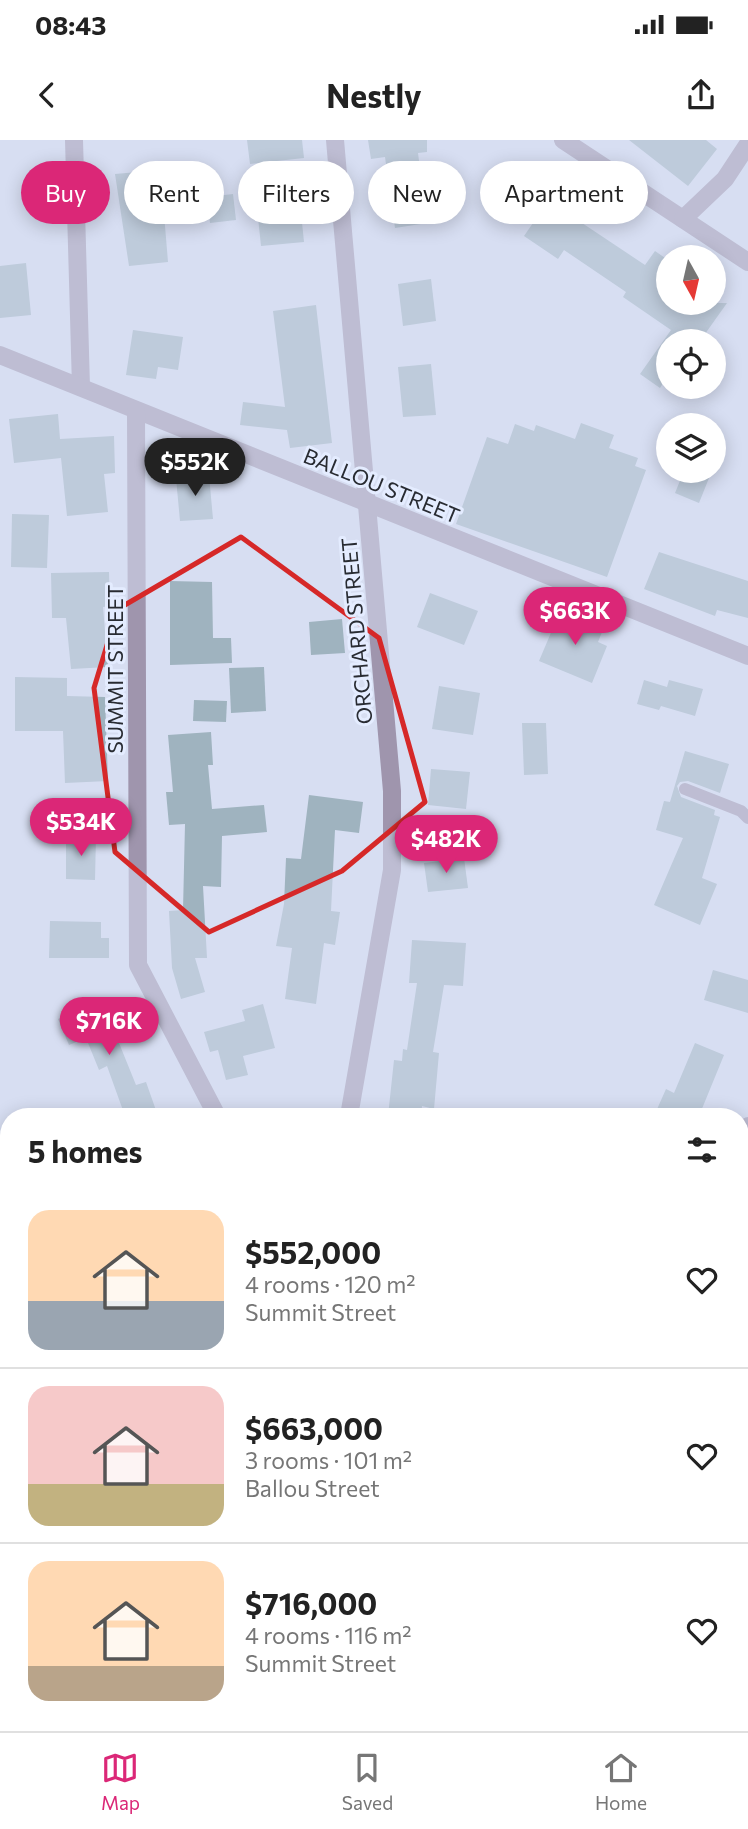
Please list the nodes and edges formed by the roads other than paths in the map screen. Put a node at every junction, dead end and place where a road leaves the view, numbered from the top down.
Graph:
1 (74, 140) edge
2 (335, 140) edge
3 (563, 140) edge
4 (748, 144) edge
5 (683, 219) junction
6 (748, 262) edge
7 (0, 355) edge
8 (81, 387) junction
9 (136, 411) junction
10 (369, 503) junction
11 (748, 656) edge
12 (685, 789) dead end
13 (748, 818) edge
14 (214, 1108) edge
15 (350, 1108) edge

1 - 8 street
2 - 10 street, ORCHARD STREET
3 - 5 street
4 - 5 street
5 - 6 street
7 - 8 street, BALLOU STREET
8 - 9 street, BALLOU STREET
9 - 10 street, BALLOU STREET
9 - 14 street, SUMMIT STREET
10 - 11 street, BALLOU STREET
10 - 15 street, ORCHARD STREET
12 - 13 lane

